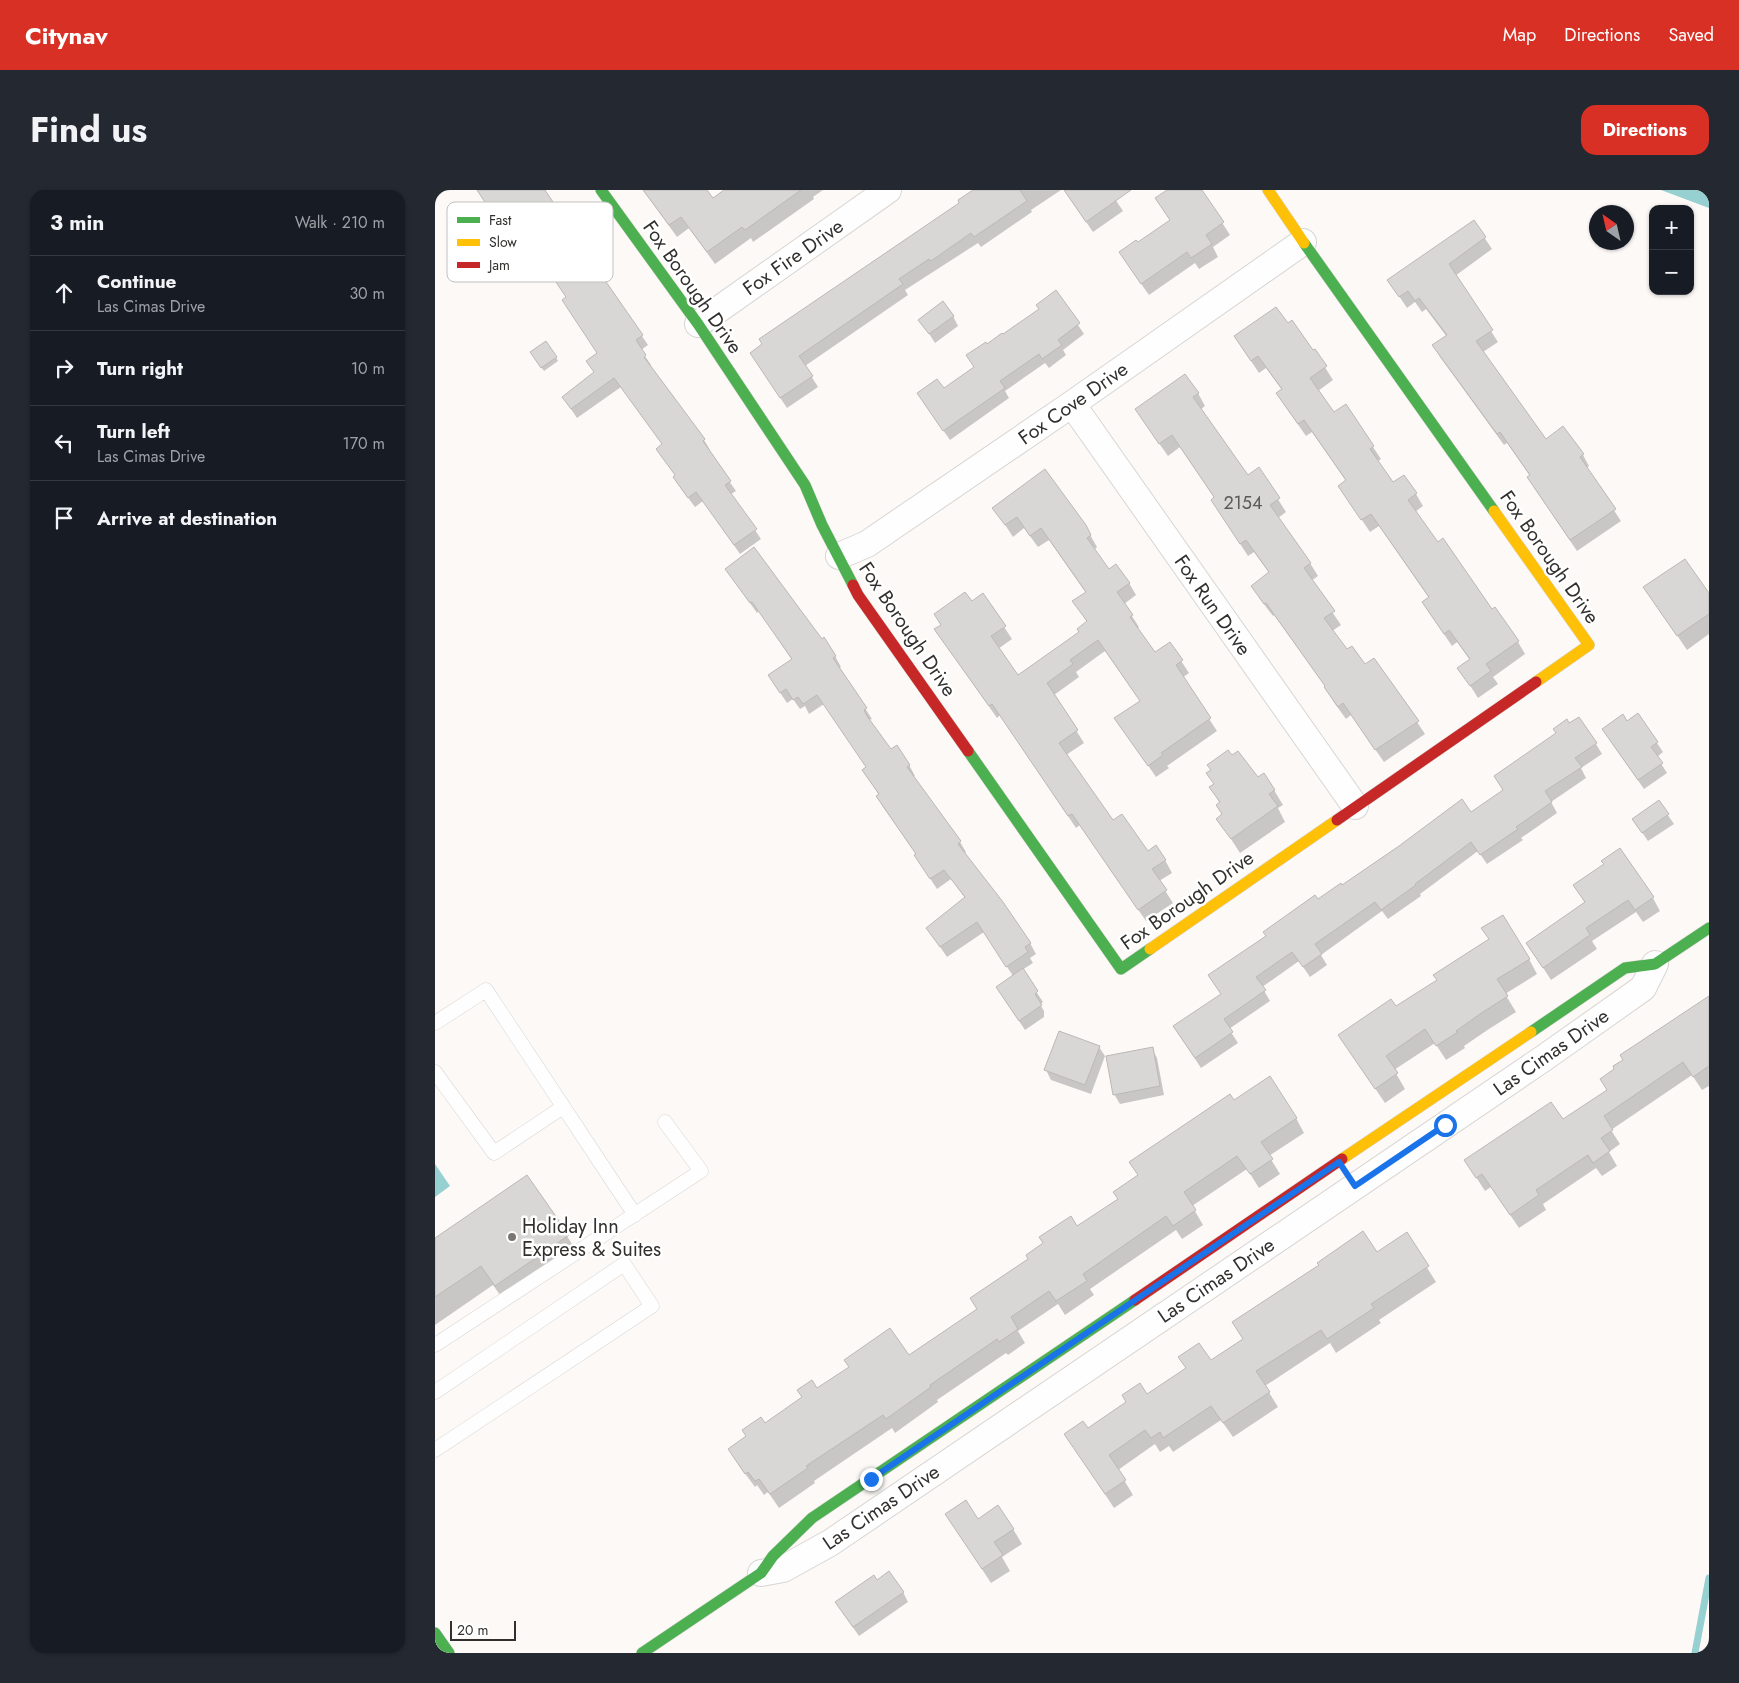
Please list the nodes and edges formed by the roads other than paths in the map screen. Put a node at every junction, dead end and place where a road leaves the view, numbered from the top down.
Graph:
1 (601, 190) edge
2 (888, 190) edge
3 (1268, 190) edge
4 (610, 202) edge
5 (613, 207) edge
6 (1303, 242) junction
7 (698, 324) junction
8 (1072, 404) junction
9 (839, 556) junction
10 (1355, 806) junction
11 (1709, 928) edge
12 (1655, 964) junction
13 (435, 1022) edge
14 (1527, 1034) junction
15 (1544, 1058) junction
16 (435, 1072) edge
17 (1429, 1101) junction
18 (563, 1107) junction
19 (665, 1122) dead end
20 (1445, 1125) junction
21 (1339, 1162) junction
22 (1355, 1186) junction
23 (635, 1215) junction
24 (1242, 1227) junction
25 (1258, 1251) junction
26 (1167, 1278) junction
27 (1183, 1302) junction
28 (1107, 1319) junction
29 (1123, 1343) junction
30 (435, 1345) edge
31 (1049, 1358) junction
32 (1065, 1382) junction
33 (435, 1392) edge
34 (990, 1398) junction
35 (1007, 1422) junction
36 (937, 1434) junction
37 (435, 1450) edge
38 (954, 1458) junction
39 (871, 1479) junction
40 (887, 1503) junction
41 (823, 1511) junction
42 (840, 1536) junction
43 (761, 1573) junction
44 (435, 1633) edge
45 (449, 1653) edge
46 (642, 1653) edge

1 - 4 main road, Fox Borough Drive
2 - 7 street, Fox Fire Drive
3 - 6 main road, Fox Borough Drive
5 - 7 main road, Fox Borough Drive
6 - 8 street, Fox Cove Drive
6 - 10 main road, Fox Borough Drive
7 - 9 main road, Fox Borough Drive
8 - 9 street, Fox Cove Drive
8 - 10 street, Fox Run Drive
9 - 10 main road, Fox Borough Drive
11 - 12 main road, Las Cimas Drive
12 - 14 main road, Las Cimas Drive
12 - 15 street, Las Cimas Drive
13 - 18 lane
14 - 15 street
14 - 17 main road, Las Cimas Drive
15 - 20 street, Las Cimas Drive
16 - 18 lane
17 - 20 street
17 - 21 main road, Las Cimas Drive
18 - 23 lane
19 - 23 lane
20 - 22 street, Las Cimas Drive
21 - 22 street
21 - 24 main road, Las Cimas Drive
22 - 25 street, Las Cimas Drive
23 - 30 lane
24 - 25 street
24 - 26 main road, Las Cimas Drive
25 - 27 street, Las Cimas Drive
26 - 27 street
26 - 28 main road, Las Cimas Drive
27 - 29 street, Las Cimas Drive
28 - 29 street
28 - 31 main road, Las Cimas Drive
29 - 32 street, Las Cimas Drive
31 - 32 street
31 - 34 main road, Las Cimas Drive
32 - 35 street, Las Cimas Drive
33 - 37 lane
34 - 35 street
34 - 36 main road, Las Cimas Drive
35 - 38 street, Las Cimas Drive
36 - 38 street
36 - 39 main road, Las Cimas Drive
38 - 40 street, Las Cimas Drive
39 - 40 street
39 - 41 main road, Las Cimas Drive
40 - 42 street, Las Cimas Drive
41 - 42 street
41 - 43 main road, Las Cimas Drive
42 - 43 street, Las Cimas Drive
43 - 46 main road, Las Cimas Drive
44 - 45 main road

